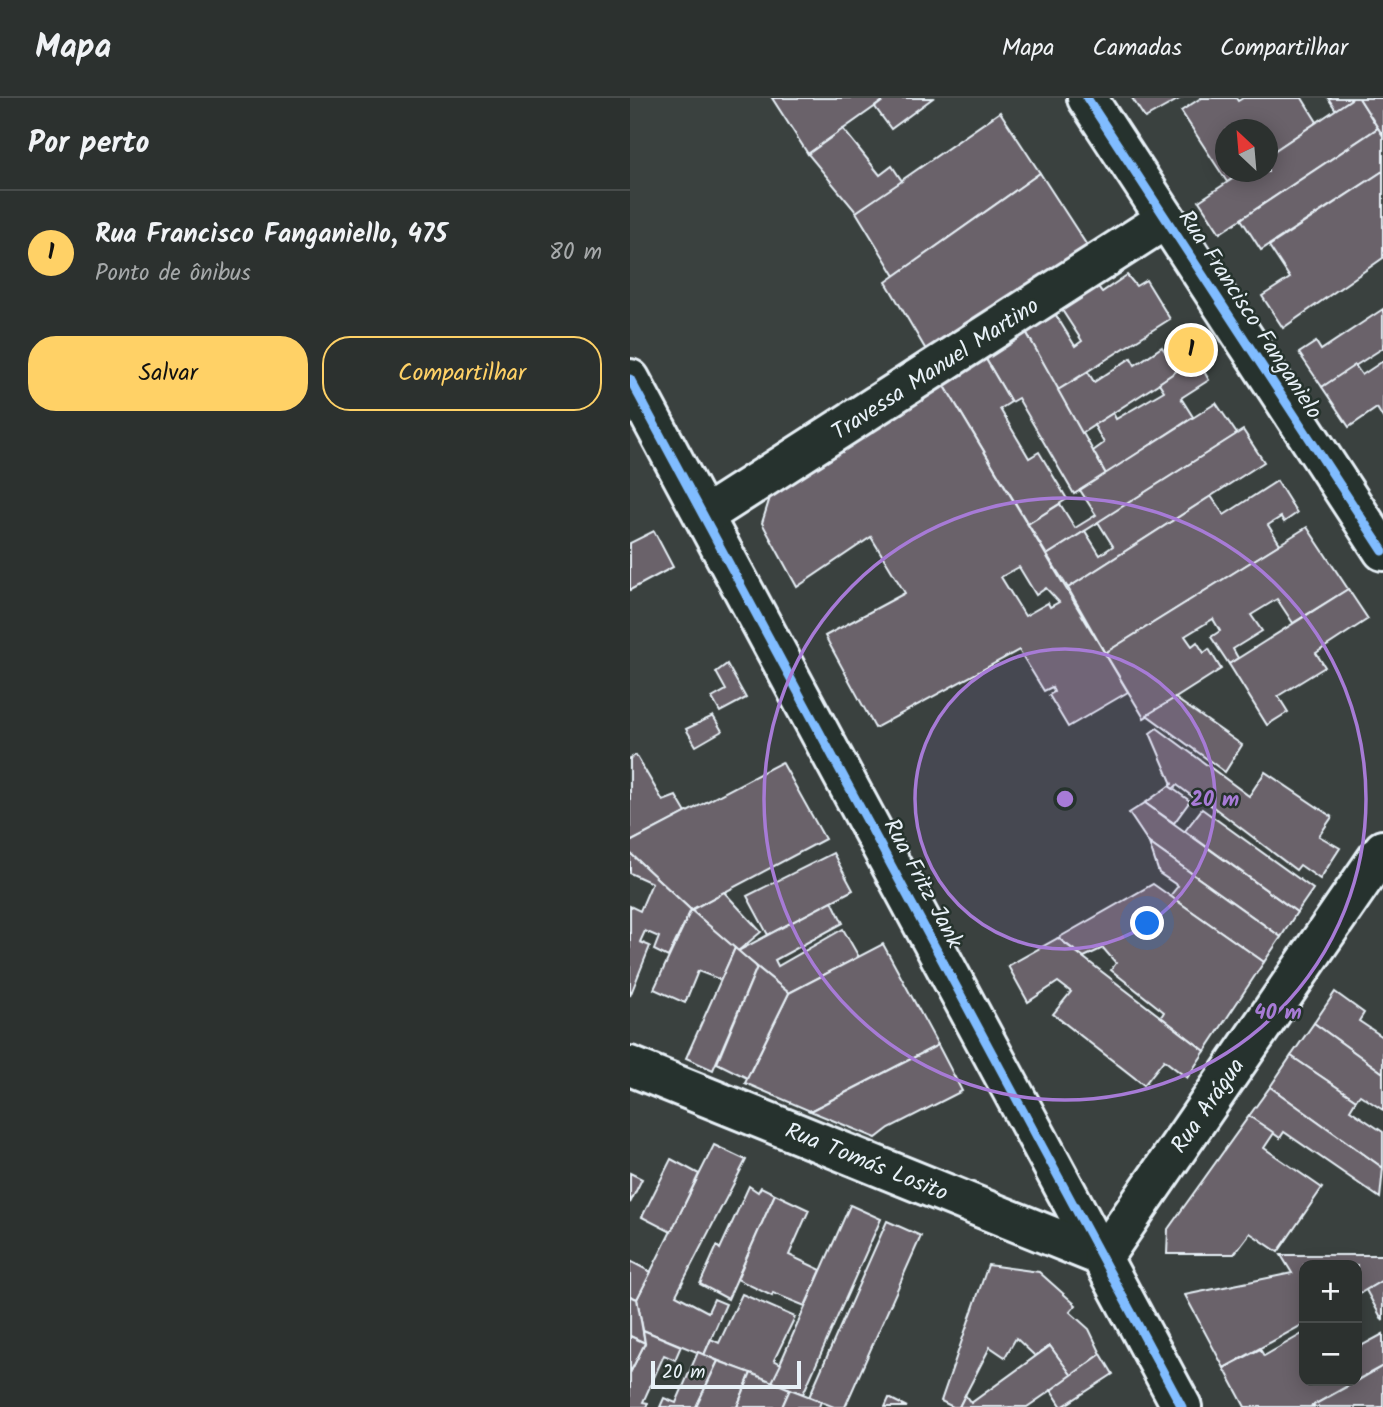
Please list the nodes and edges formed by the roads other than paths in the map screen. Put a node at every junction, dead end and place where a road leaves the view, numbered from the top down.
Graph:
1 (1087, 98) edge
2 (1166, 219) junction
3 (630, 379) edge
4 (704, 516) junction
5 (1383, 551) edge
6 (1383, 850) edge
7 (630, 1066) edge
8 (1103, 1257) junction
9 (1182, 1407) edge

1 - 2 street, Rua Francisco Fanganielo
2 - 4 street, Travessa Manuel Martino
2 - 5 street, Rua Francisco Fanganielo
3 - 4 street, Rua Fritz Jank
4 - 8 street, Rua Fritz Jank
6 - 8 street, Rua Arágua
7 - 8 street, Rua Tomás Losito
8 - 9 street, Rua Fritz Jank

